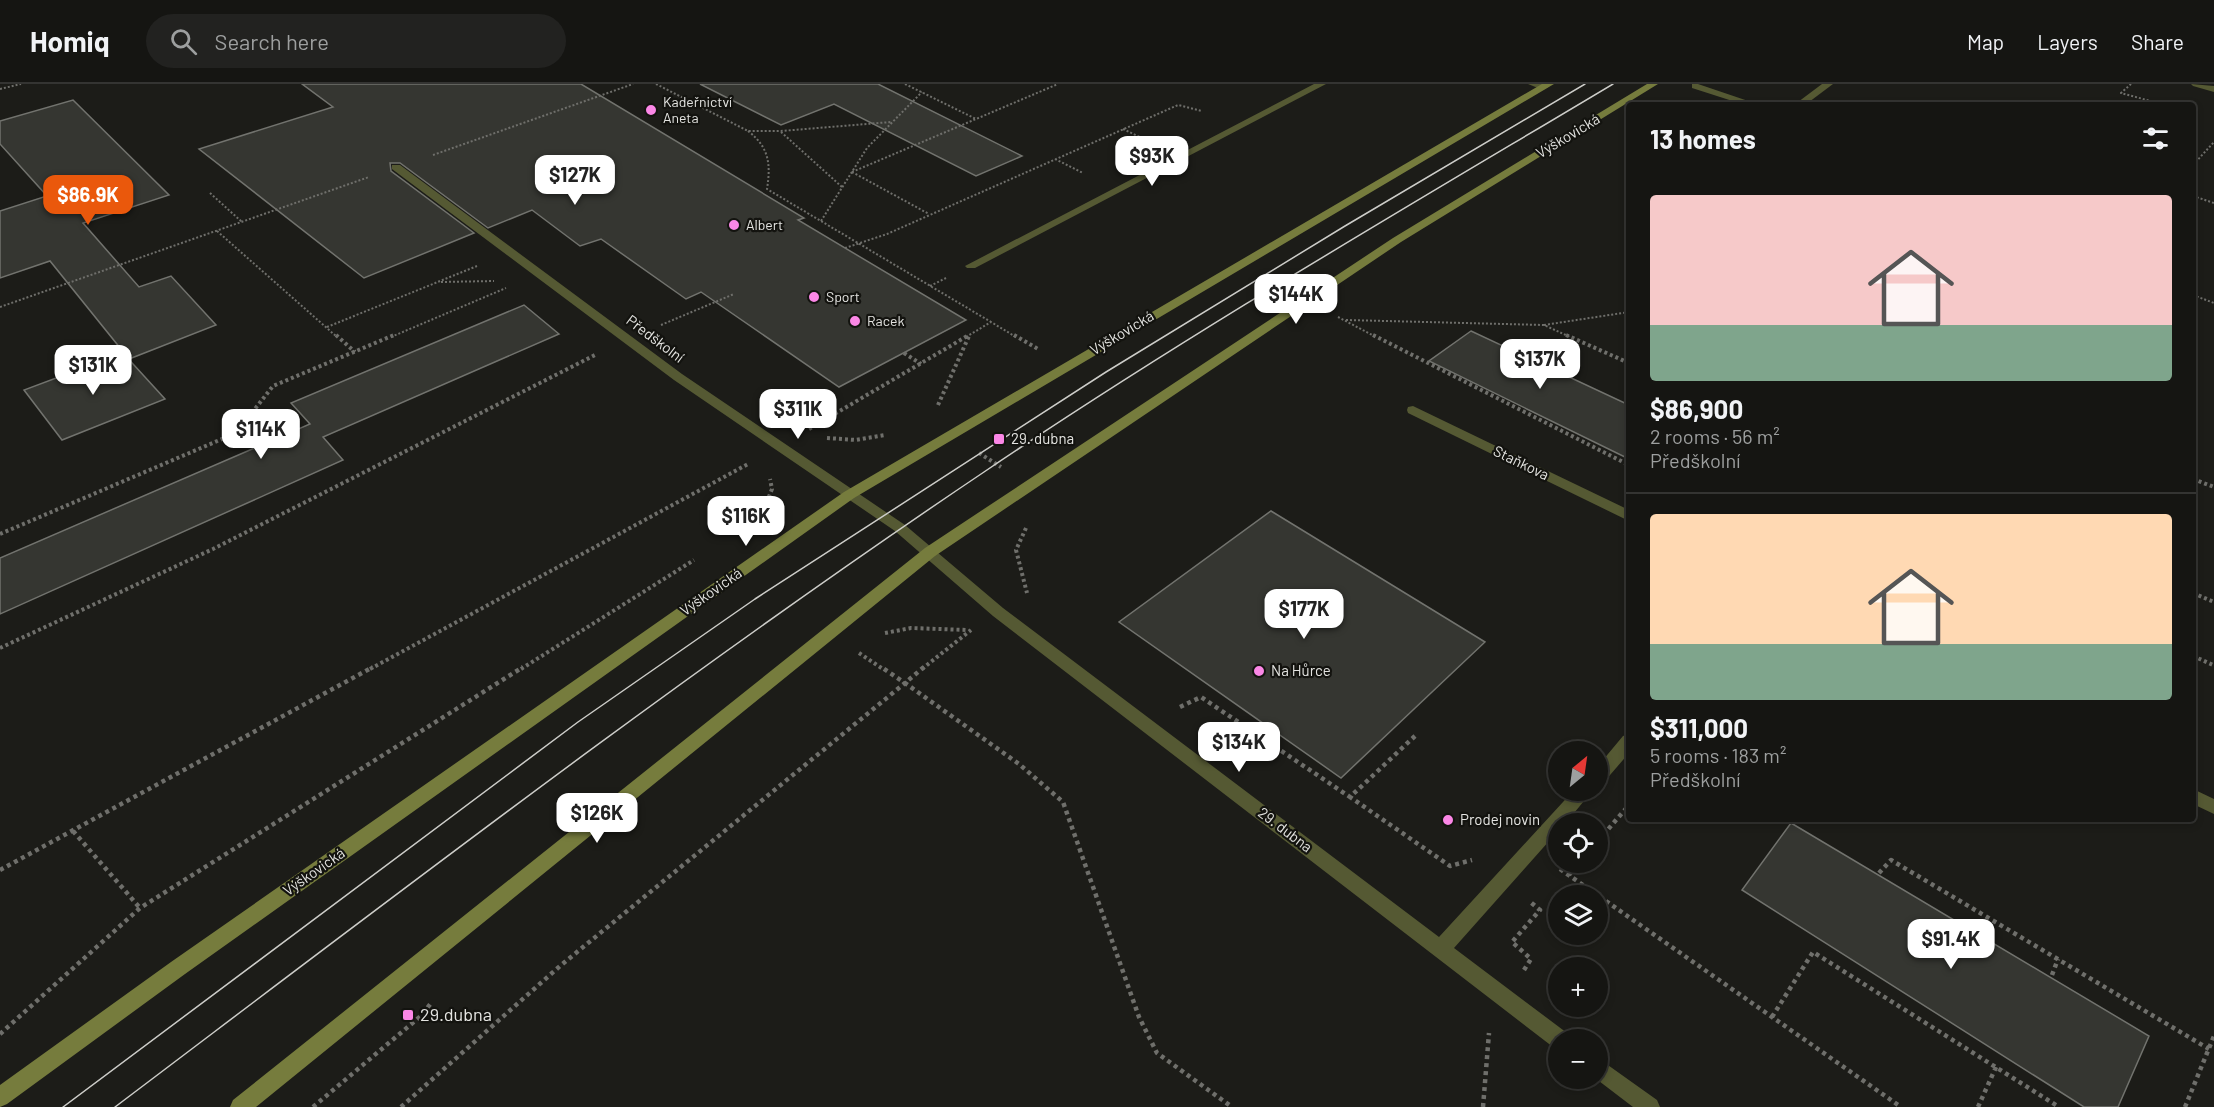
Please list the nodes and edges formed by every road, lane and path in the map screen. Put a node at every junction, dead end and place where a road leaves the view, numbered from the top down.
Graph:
1 (21, 84) edge
2 (633, 84) edge
3 (656, 84) edge
4 (905, 84) edge
5 (1058, 84) edge
6 (1321, 84) edge
7 (1653, 84) edge
8 (1828, 84) edge
9 (2132, 84) edge
10 (2196, 84) edge
11 (1542, 85) edge
12 (1695, 86) dead end
13 (0, 89) edge
14 (2214, 89) edge
15 (922, 92) junction
16 (1746, 102) edge
17 (1803, 102) edge
18 (2154, 102) edge
19 (1205, 112) dead end
20 (976, 119) junction
21 (891, 122) junction
22 (748, 131) junction
23 (781, 131) junction
24 (2214, 142) edge
25 (2196, 162) edge
26 (396, 167) junction
27 (852, 172) junction
28 (842, 187) junction
29 (210, 193) dead end
30 (2196, 197) edge
31 (2214, 203) edge
32 (930, 215) junction
33 (821, 221) junction
34 (242, 222) junction
35 (217, 231) junction
36 (857, 243) junction
37 (845, 248) dead end
38 (511, 252) junction
39 (971, 266) dead end
40 (540, 273) junction
41 (734, 294) dead end
42 (2196, 296) edge
43 (2214, 303) edge
44 (0, 307) edge
45 (1626, 312) edge
46 (1335, 315) dead end
47 (1342, 320) junction
48 (991, 322) junction
49 (1544, 325) junction
50 (327, 327) junction
51 (969, 336) junction
52 (628, 338) junction
53 (1042, 351) dead end
54 (355, 352) junction
55 (904, 353) dead end
56 (1626, 362) edge
57 (921, 364) junction
58 (1413, 410) dead end
59 (934, 414) dead end
60 (803, 432) dead end
61 (949, 436) junction
62 (780, 447) junction
63 (758, 459) junction
64 (1626, 463) edge
65 (2196, 480) edge
66 (1030, 484) junction
67 (2214, 487) edge
68 (849, 495) junction
69 (1626, 515) edge
70 (756, 519) dead end
71 (1028, 521) dead end
72 (900, 528) joint
73 (0, 534) edge
74 (930, 552) junction
75 (702, 556) dead end
76 (2196, 593) edge
77 (2214, 602) edge
78 (999, 612) junction
79 (971, 630) junction
80 (876, 635) dead end
81 (0, 648) edge
82 (2196, 657) edge
83 (2213, 665) edge
84 (905, 683) junction
85 (1173, 711) dead end
86 (1415, 736) dead end
87 (1626, 744) edge
88 (1608, 765) edge
89 (1350, 797) junction
90 (2196, 798) edge
91 (1575, 801) edge
92 (2214, 807) edge
93 (1626, 809) edge
94 (1608, 830) edge
95 (73, 831) junction
96 (1533, 849) junction
97 (0, 870) edge
98 (1880, 873) dead end
99 (1569, 875) joint
100 (1503, 880) junction
101 (140, 908) junction
102 (1441, 948) junction
103 (1531, 959) dead end
104 (2058, 959) junction
105 (2052, 975) dead end
106 (1504, 998) junction
107 (1772, 1017) junction
108 (1548, 1031) edge
109 (0, 1034) edge
110 (2214, 1036) edge
111 (2209, 1049) junction
112 (1996, 1067) junction
113 (1608, 1076) edge
114 (0, 1097) edge
115 (240, 1107) edge
116 (401, 1107) edge
117 (1232, 1107) edge
118 (1483, 1107) edge
119 (1650, 1107) edge
120 (1901, 1107) edge
121 (1978, 1107) edge
122 (2059, 1107) edge
123 (2185, 1107) edge

1 - 13 path
2 - 26 path
3 - 22 path
4 - 15 path
5 - 20 path
6 - 39 street
7 - 66 street, Výškovická
8 - 17 street
9 - 18 path
10 - 14 street
11 - 61 street, Výškovická
12 - 16 street
15 - 20 path
15 - 21 path
19 - 32 path
20 - 27 path
21 - 23 path
21 - 27 path
22 - 23 path
22 - 33 path
23 - 28 path
24 - 25 path
26 - 34 path
26 - 38 street, Předškolní
27 - 28 path
27 - 32 path
28 - 33 path
29 - 34 path
30 - 31 path
32 - 36 path
33 - 36 path
34 - 35 path
35 - 44 path
35 - 50 path
36 - 37 path
36 - 48 path
38 - 40 street, Předškolní
38 - 50 path
40 - 52 street, Předškolní
40 - 54 path
41 - 52 path
42 - 43 path
45 - 49 path
46 - 47 path
47 - 49 path
47 - 64 path
48 - 51 path
48 - 53 path
49 - 56 path
50 - 54 path
51 - 57 path
51 - 59 path
52 - 62 street, Předškolní
52 - 81 path
54 - 73 path
55 - 57 path
57 - 60 path
58 - 69 street, Staňkova
61 - 66 path
61 - 68 street, Výškovická
62 - 63 path
62 - 68 street, Předškolní
63 - 70 path
63 - 95 path
65 - 67 path
66 - 74 street, Výškovická
68 - 72 street, Předškolní
68 - 114 street, Výškovická
71 - 78 path
72 - 74 street, 29. dubna
74 - 78 street, 29. dubna
74 - 115 street, Výškovická
75 - 101 path
76 - 77 path
78 - 79 path
78 - 102 street, 29. dubna
79 - 80 path
79 - 84 path
82 - 83 path
84 - 116 path
84 - 117 path
85 - 89 path
86 - 89 path
87 - 88 street
89 - 100 path
90 - 92 street
91 - 96 street
93 - 94 path
95 - 97 path
95 - 101 path
96 - 99 path
96 - 100 street
98 - 104 path
99 - 107 path
100 - 102 street
100 - 103 path
101 - 109 path
102 - 106 street, 29. dubna
104 - 105 path
104 - 111 path
106 - 108 street, 29. dubna
106 - 118 path
107 - 112 path
107 - 120 path
110 - 111 path
111 - 123 path
112 - 121 path
112 - 122 path
113 - 119 street

